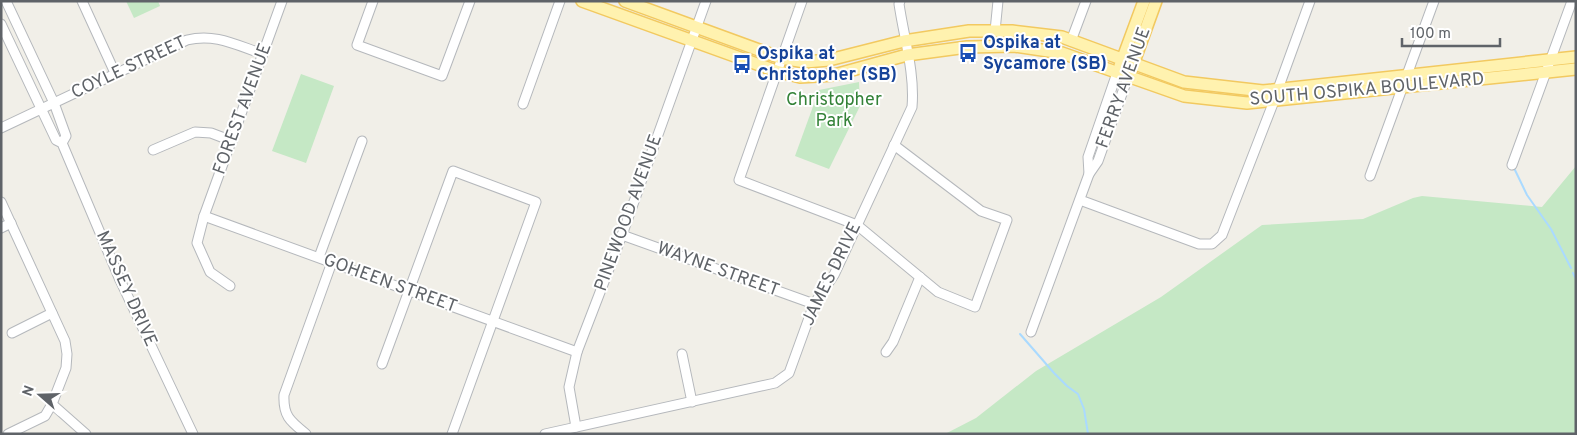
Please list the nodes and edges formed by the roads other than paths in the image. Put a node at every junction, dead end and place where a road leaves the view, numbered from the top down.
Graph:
1 (6, 1) edge
2 (82, 1) edge
3 (282, 1) edge
4 (373, 1) edge
5 (470, 1) edge
6 (560, 1) edge
7 (582, 1) edge
8 (625, 1) edge
9 (706, 1) edge
10 (802, 1) edge
11 (900, 1) edge
12 (998, 1) edge
13 (1086, 1) edge
14 (1144, 1) edge
15 (1156, 1) edge
16 (1310, 1) edge
17 (1434, 1) edge
18 (1572, 1) edge
19 (1, 24) edge
20 (696, 28) junction
21 (995, 31) junction
22 (692, 41) junction
23 (904, 41) junction
24 (1071, 41) junction
25 (263, 54) junction
26 (907, 55) junction
27 (1576, 57) edge
28 (781, 58) junction
29 (1550, 60) junction
30 (1128, 62) junction
31 (1576, 69) edge
32 (776, 72) junction
33 (1546, 72) junction
34 (115, 73) junction
35 (1123, 75) junction
36 (1406, 76) junction
37 (1402, 88) junction
38 (1278, 89) junction
39 (1274, 101) junction
40 (54, 103) junction
41 (523, 104) dead end
42 (41, 109) junction
43 (1, 128) edge
44 (232, 141) junction
45 (362, 141) dead end
46 (62, 143) junction
47 (894, 145) junction
48 (153, 150) dead end
49 (1512, 165) dead end
50 (1370, 176) dead end
51 (1080, 200) junction
52 (1, 202) edge
53 (204, 216) junction
54 (11, 223) junction
55 (857, 225) junction
56 (1, 228) edge
57 (622, 235) junction
58 (319, 257) junction
59 (332, 262) junction
60 (920, 277) junction
61 (230, 286) dead end
62 (409, 291) junction
63 (814, 304) junction
64 (52, 314) junction
65 (493, 322) junction
66 (1031, 332) dead end
67 (12, 333) dead end
68 (577, 352) junction
69 (886, 352) dead end
70 (682, 354) dead end
71 (382, 364) dead end
72 (692, 402) junction
73 (52, 404) junction
74 (576, 427) junction
75 (8, 434) edge
76 (86, 434) edge
77 (193, 434) edge
78 (306, 434) edge
79 (452, 434) edge
80 (546, 434) edge

1 - 40 street, MASSEY DRIVE
2 - 34 street
3 - 25 street, FOREST AVENUE
4 - 5 street
6 - 41 street
7 - 22 main road, SOUTH OSPIKA BOULEVARD
8 - 20 main road, SOUTH OSPIKA BOULEVARD
9 - 20 street, PINEWOOD AVENUE
10 - 28 street
11 - 23 street, JAMES DRIVE
12 - 21 street
13 - 24 street
14 - 30 main road, FERRY AVENUE
15 - 30 main road, FERRY AVENUE
16 - 38 street
17 - 36 street
18 - 29 street
19 - 42 street, MASSEY DRIVE
20 - 22 street, PINEWOOD AVENUE
20 - 28 main road, SOUTH OSPIKA BOULEVARD
21 - 23 main road, SOUTH OSPIKA BOULEVARD
21 - 24 main road, SOUTH OSPIKA BOULEVARD
22 - 32 main road, SOUTH OSPIKA BOULEVARD
22 - 57 street, PINEWOOD AVENUE
23 - 26 street, JAMES DRIVE
23 - 28 main road, SOUTH OSPIKA BOULEVARD
24 - 30 main road, SOUTH OSPIKA BOULEVARD
25 - 34 street, COYLE STREET
25 - 44 street, FOREST AVENUE
26 - 32 main road, SOUTH OSPIKA BOULEVARD
26 - 35 main road, SOUTH OSPIKA BOULEVARD
26 - 47 street, JAMES DRIVE
27 - 29 main road, SOUTH OSPIKA BOULEVARD
28 - 32 street
29 - 33 street
29 - 36 main road, SOUTH OSPIKA BOULEVARD
30 - 35 main road, FERRY AVENUE
30 - 38 main road, SOUTH OSPIKA BOULEVARD
31 - 33 main road, SOUTH OSPIKA BOULEVARD
32 - 55 street
33 - 37 main road, SOUTH OSPIKA BOULEVARD
33 - 49 street
34 - 40 street, COYLE STREET
35 - 39 main road, SOUTH OSPIKA BOULEVARD
35 - 51 street, FERRY AVENUE
36 - 37 street
36 - 38 main road, SOUTH OSPIKA BOULEVARD
37 - 39 main road, SOUTH OSPIKA BOULEVARD
37 - 50 street
39 - 51 street
40 - 42 street, COYLE STREET
40 - 46 street, MASSEY DRIVE
42 - 43 street, COYLE STREET
42 - 46 street, MASSEY DRIVE
44 - 48 street
44 - 53 street, FOREST AVENUE
45 - 58 street
46 - 77 street, MASSEY DRIVE
47 - 55 street, JAMES DRIVE
47 - 60 street
51 - 66 street, FERRY AVENUE
52 - 54 street
53 - 58 street, GOHEEN STREET
53 - 61 street, FOREST AVENUE
54 - 56 street
54 - 64 street
55 - 60 street
55 - 63 street, JAMES DRIVE
57 - 63 street, WAYNE STREET
57 - 68 street, PINEWOOD AVENUE
58 - 59 street, GOHEEN STREET
59 - 62 street, GOHEEN STREET
59 - 78 street
60 - 69 street
62 - 65 street, GOHEEN STREET
62 - 65 street
62 - 71 street
63 - 72 street, JAMES DRIVE
64 - 67 street
64 - 73 street
65 - 68 street, GOHEEN STREET
65 - 79 street
68 - 74 street, PINEWOOD AVENUE
70 - 72 street
72 - 74 street, JAMES DRIVE
73 - 75 street
73 - 76 street
74 - 80 street, JAMES DRIVE

